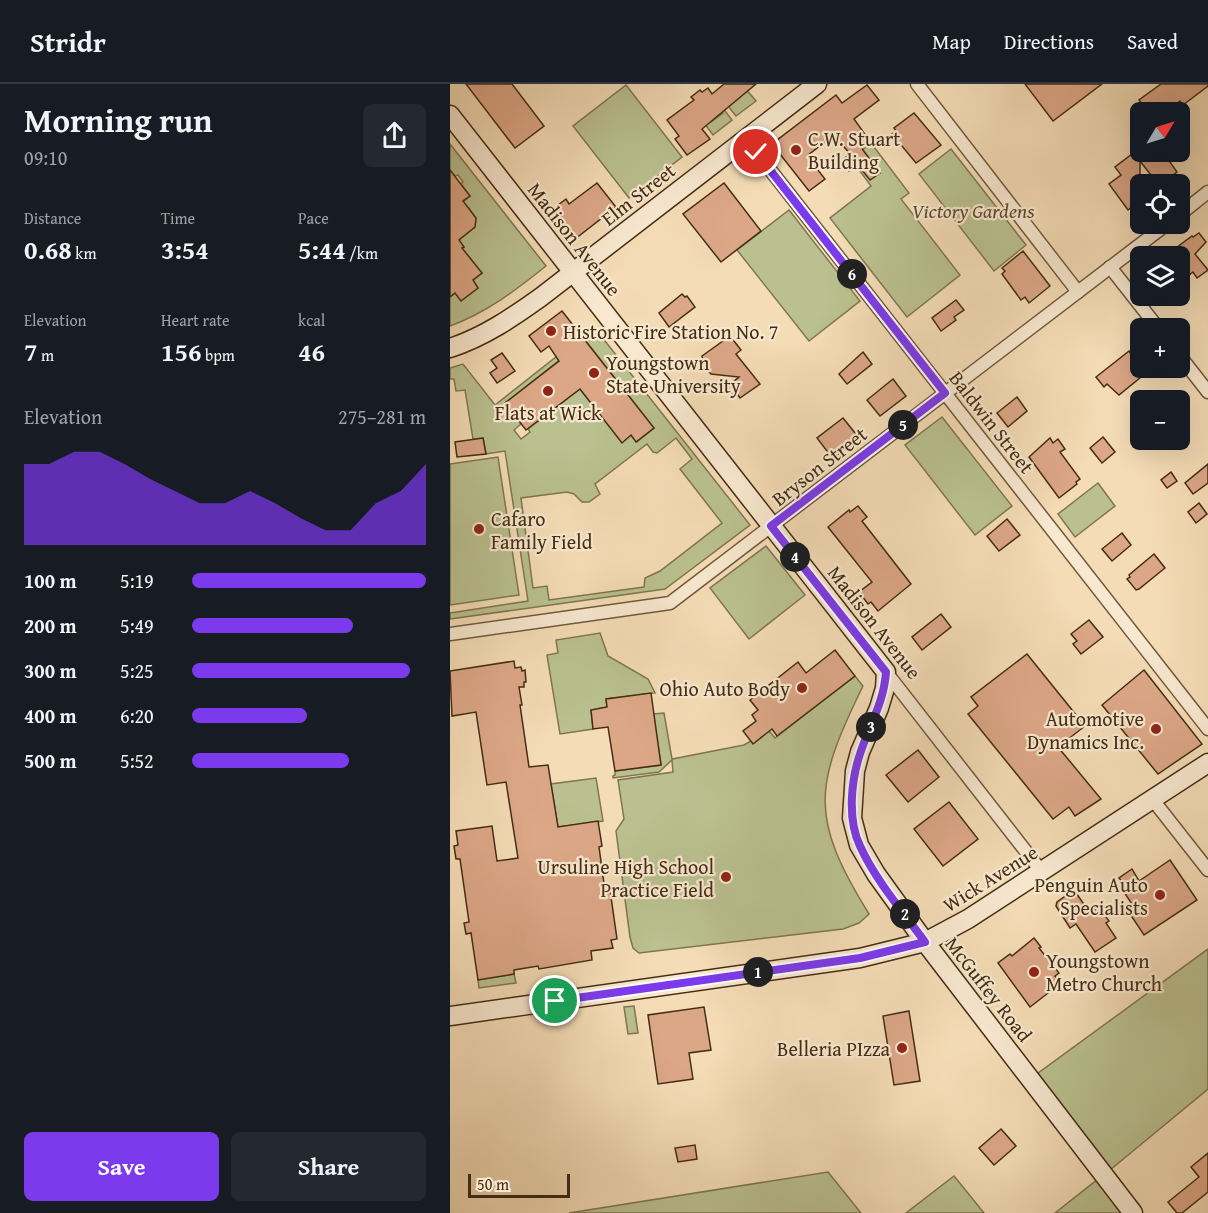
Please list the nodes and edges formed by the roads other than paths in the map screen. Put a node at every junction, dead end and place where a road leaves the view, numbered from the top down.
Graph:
1 (817, 84) edge
2 (917, 84) edge
3 (450, 115) edge
4 (746, 139) junction
5 (1208, 192) edge
6 (1190, 206) edge
7 (1154, 234) edge
8 (1110, 267) junction
9 (573, 272) junction
10 (1078, 292) junction
11 (1150, 318) edge
12 (450, 348) edge
13 (1190, 369) edge
14 (1208, 392) edge
15 (945, 393) junction
16 (771, 526) junction
17 (450, 634) edge
18 (886, 672) junction
19 (1208, 729) edge
20 (1208, 763) edge
21 (1153, 800) junction
22 (1208, 870) edge
23 (1042, 873) junction
24 (925, 942) junction
25 (450, 1016) edge
26 (1133, 1213) edge

1 - 4 street, Elm Street
2 - 10 street
3 - 9 street, Madison Avenue
4 - 9 street, Elm Street
4 - 15 street, Baldwin Street
5 - 6 street
7 - 8 street, Bryson Street
8 - 10 street, Bryson Street
8 - 11 street
9 - 12 street, Elm Street
9 - 16 street, Madison Avenue
10 - 15 street, Bryson Street
13 - 14 street
15 - 16 street, Bryson Street
15 - 19 street, Baldwin Street
16 - 17 street, Bryson Street
16 - 18 street, Madison Avenue
18 - 23 street, Madison Avenue
18 - 24 street, McGuffey Road
20 - 21 street, Wick Avenue
21 - 22 street
21 - 23 street, Wick Avenue
23 - 24 street, Wick Avenue
24 - 25 street, Wick Avenue
24 - 26 street, McGuffey Road

